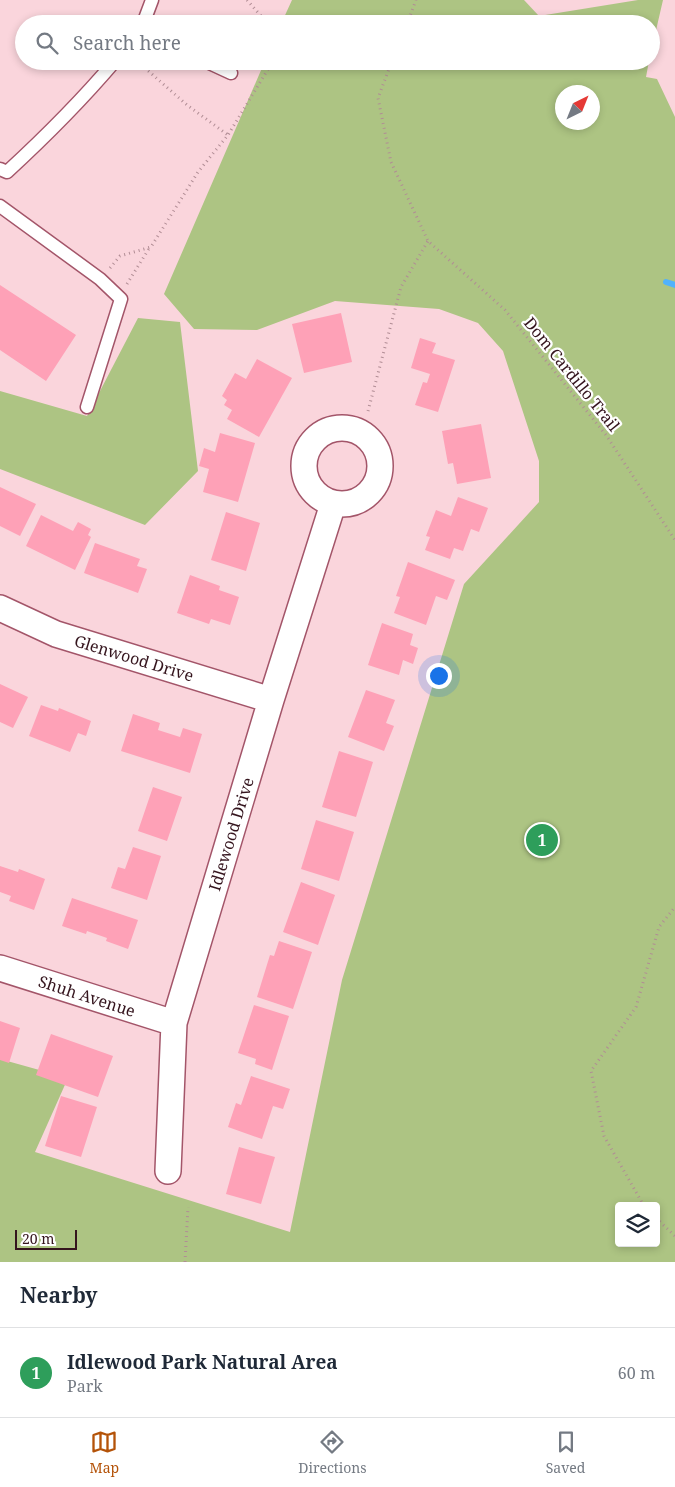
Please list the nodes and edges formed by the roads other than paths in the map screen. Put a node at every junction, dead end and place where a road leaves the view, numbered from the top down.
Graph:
1 (152, 0) edge
2 (146, 15) edge
3 (107, 70) edge
4 (224, 70) edge
5 (231, 73) dead end
6 (2, 175) edge
7 (0, 206) edge
8 (88, 407) dead end
9 (333, 504) dead end
10 (0, 608) edge
11 (271, 700) junction
12 (0, 968) edge
13 (174, 1023) junction
14 (168, 1171) dead end

1 - 2 lane
3 - 6 lane
4 - 5 lane
7 - 8 lane
9 - 11 street, Idlewood Drive
10 - 11 street, Glenwood Drive
11 - 13 street, Idlewood Drive
12 - 13 street, Shuh Avenue
13 - 14 street, Idlewood Drive

